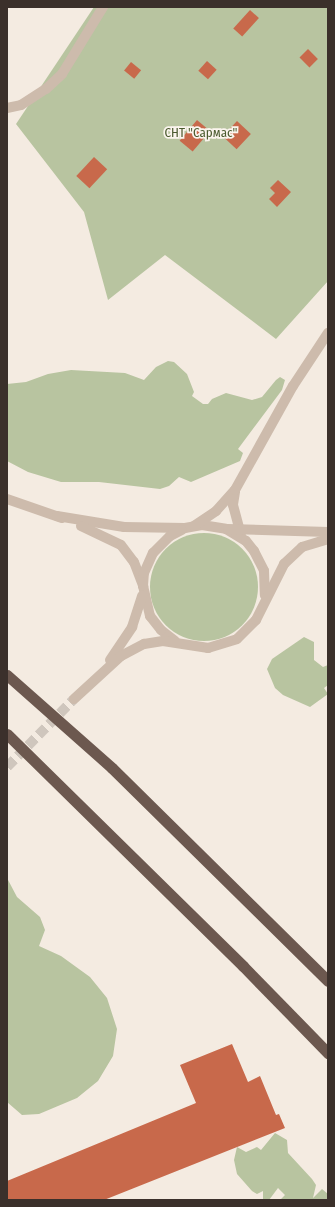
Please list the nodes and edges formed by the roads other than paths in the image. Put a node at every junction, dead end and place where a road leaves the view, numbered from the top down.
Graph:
1 (103, 7) edge
2 (7, 108) edge
3 (328, 333) edge
4 (235, 490) junction
5 (7, 499) edge
6 (57, 516) junction
7 (189, 527) junction
8 (226, 529) junction
9 (239, 529) junction
10 (328, 532) edge
11 (328, 539) edge
12 (246, 541) junction
13 (143, 589) junction
14 (262, 609) junction
15 (189, 646) junction
16 (7, 675) edge
17 (98, 676) junction
18 (74, 699) tunnel mouth
19 (7, 734) edge
20 (328, 981) edge
21 (328, 1054) edge

1 - 2 street
3 - 4 street
4 - 7 street
4 - 9 street
5 - 6 street
6 - 7 street
6 - 13 street
7 - 8 street
7 - 13 street
8 - 9 street
8 - 12 street
9 - 10 street
9 - 12 street
11 - 14 street
12 - 14 street
13 - 15 street
13 - 17 street
14 - 15 street
15 - 17 street
16 - 20 highway
17 - 18 street
19 - 21 highway

